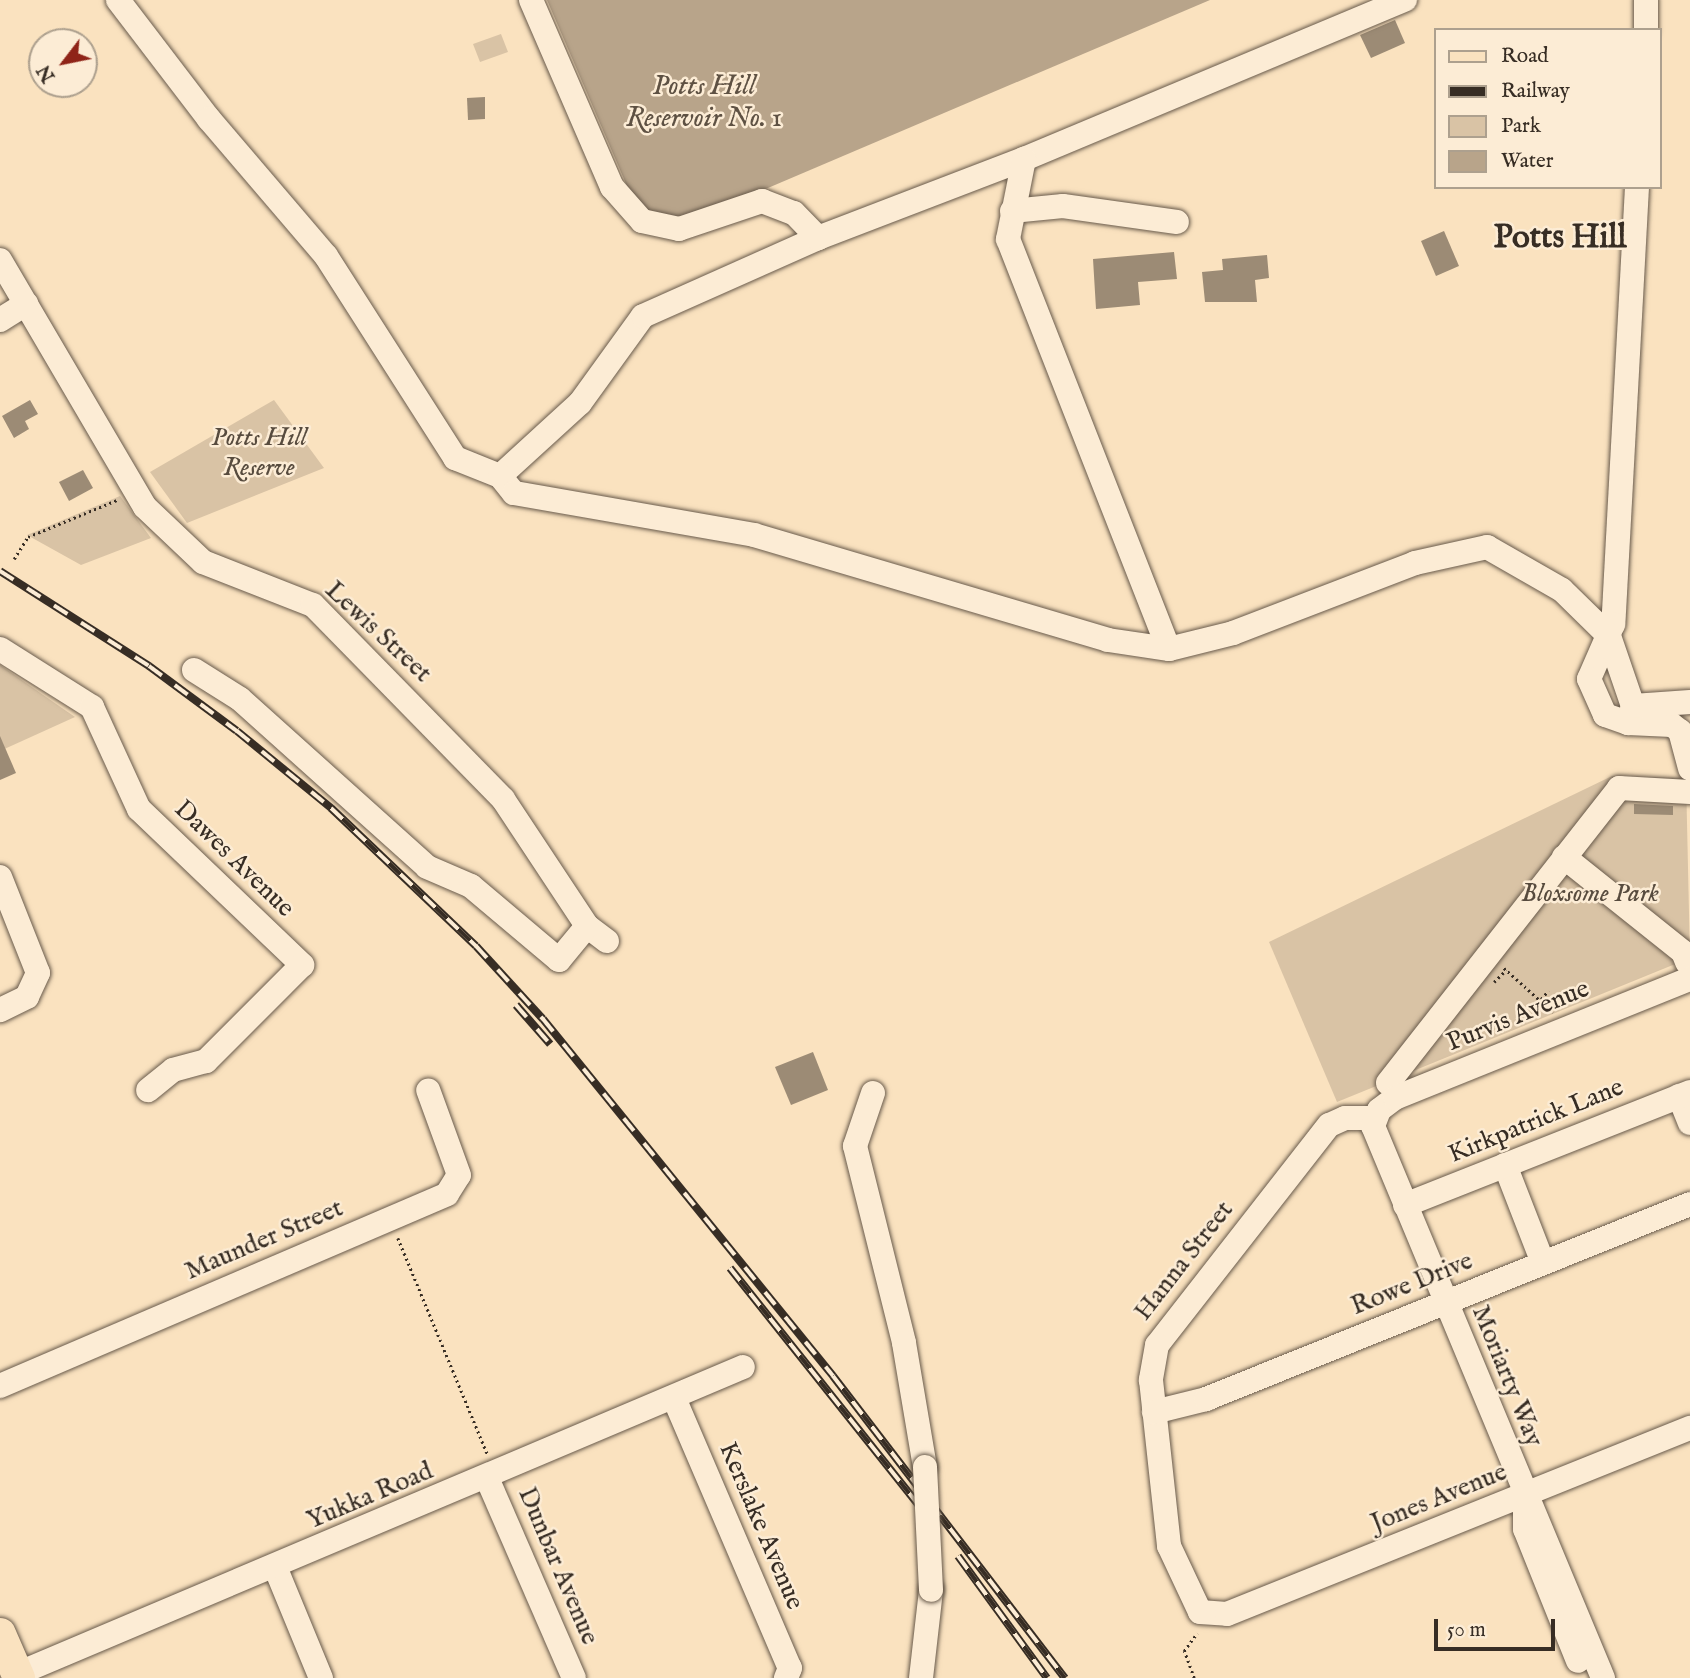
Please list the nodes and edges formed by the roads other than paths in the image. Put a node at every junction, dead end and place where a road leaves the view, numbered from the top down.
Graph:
1 (118, 0) edge
2 (531, 0) edge
3 (1405, 0) edge
4 (1646, 0) edge
5 (1361, 9) edge
6 (1646, 28) edge
7 (1024, 159) junction
8 (1637, 189) edge
9 (1013, 211) junction
10 (1177, 222) dead end
11 (818, 237) junction
12 (0, 260) edge
13 (26, 304) junction
14 (0, 320) edge
15 (500, 476) junction
16 (1609, 636) junction
17 (0, 649) edge
18 (1169, 649) junction
19 (194, 670) dead end
20 (1690, 702) edge
21 (1630, 715) junction
22 (1690, 769) edge
23 (1690, 792) edge
24 (1564, 857) junction
25 (0, 877) edge
26 (587, 926) junction
27 (607, 941) dead end
28 (1689, 970) edge
29 (0, 1010) edge
30 (1388, 1083) dead end
31 (148, 1090) dead end
32 (428, 1090) dead end
33 (873, 1093) dead end
34 (1685, 1094) edge
35 (1374, 1118) junction
36 (1690, 1123) edge
37 (1505, 1165) junction
38 (1690, 1204) edge
39 (1405, 1205) junction
40 (1543, 1263) junction
41 (1445, 1303) junction
42 (743, 1367) dead end
43 (0, 1386) edge
44 (674, 1398) junction
45 (1154, 1412) junction
46 (1690, 1428) edge
47 (491, 1476) junction
48 (1524, 1498) junction
49 (276, 1569) junction
50 (1209, 1616) joint
51 (0, 1634) edge
52 (18, 1676) edge
53 (321, 1678) edge
54 (574, 1678) edge
55 (786, 1678) edge
56 (920, 1678) edge
57 (1585, 1678) edge
58 (1603, 1678) edge

1 - 15 street
2 - 11 street
3 - 5 street
4 - 6 street
5 - 7 street
7 - 9 street
7 - 11 street
8 - 16 street
9 - 10 street
9 - 18 street
11 - 15 street
12 - 13 street, Lewis Street
13 - 14 street
13 - 26 street, Lewis Street
15 - 18 street
16 - 18 street
16 - 21 street
16 - 21 street
17 - 31 street, Dawes Avenue
19 - 26 street
20 - 21 street
21 - 22 street
23 - 24 street
24 - 28 street
24 - 30 street
25 - 29 street
26 - 27 street, Lewis Street
28 - 35 street, Purvis Avenue
32 - 43 street, Maunder Street
33 - 56 street, bridge
34 - 36 street
34 - 37 street, Kirkpatrick Lane
35 - 39 street, Moriarty Way
35 - 45 street, Hanna Street
37 - 39 street, Kirkpatrick Lane
37 - 40 street
38 - 40 street, Rowe Drive
39 - 41 street, Moriarty Way
40 - 41 street, Rowe Drive
41 - 45 street, Rowe Drive
41 - 48 street, Moriarty Way
42 - 44 street, Yukka Road
44 - 47 street, Yukka Road
44 - 55 street, Kerslake Avenue
45 - 50 street, Hanna Street
46 - 48 street, Jones Avenue
47 - 49 street, Yukka Road
47 - 54 street, Dunbar Avenue
48 - 50 street, Jones Avenue
48 - 57 street, Moriarty Way
48 - 58 street, Moriarty Way
49 - 52 street, Yukka Road
49 - 53 street
51 - 52 main road

